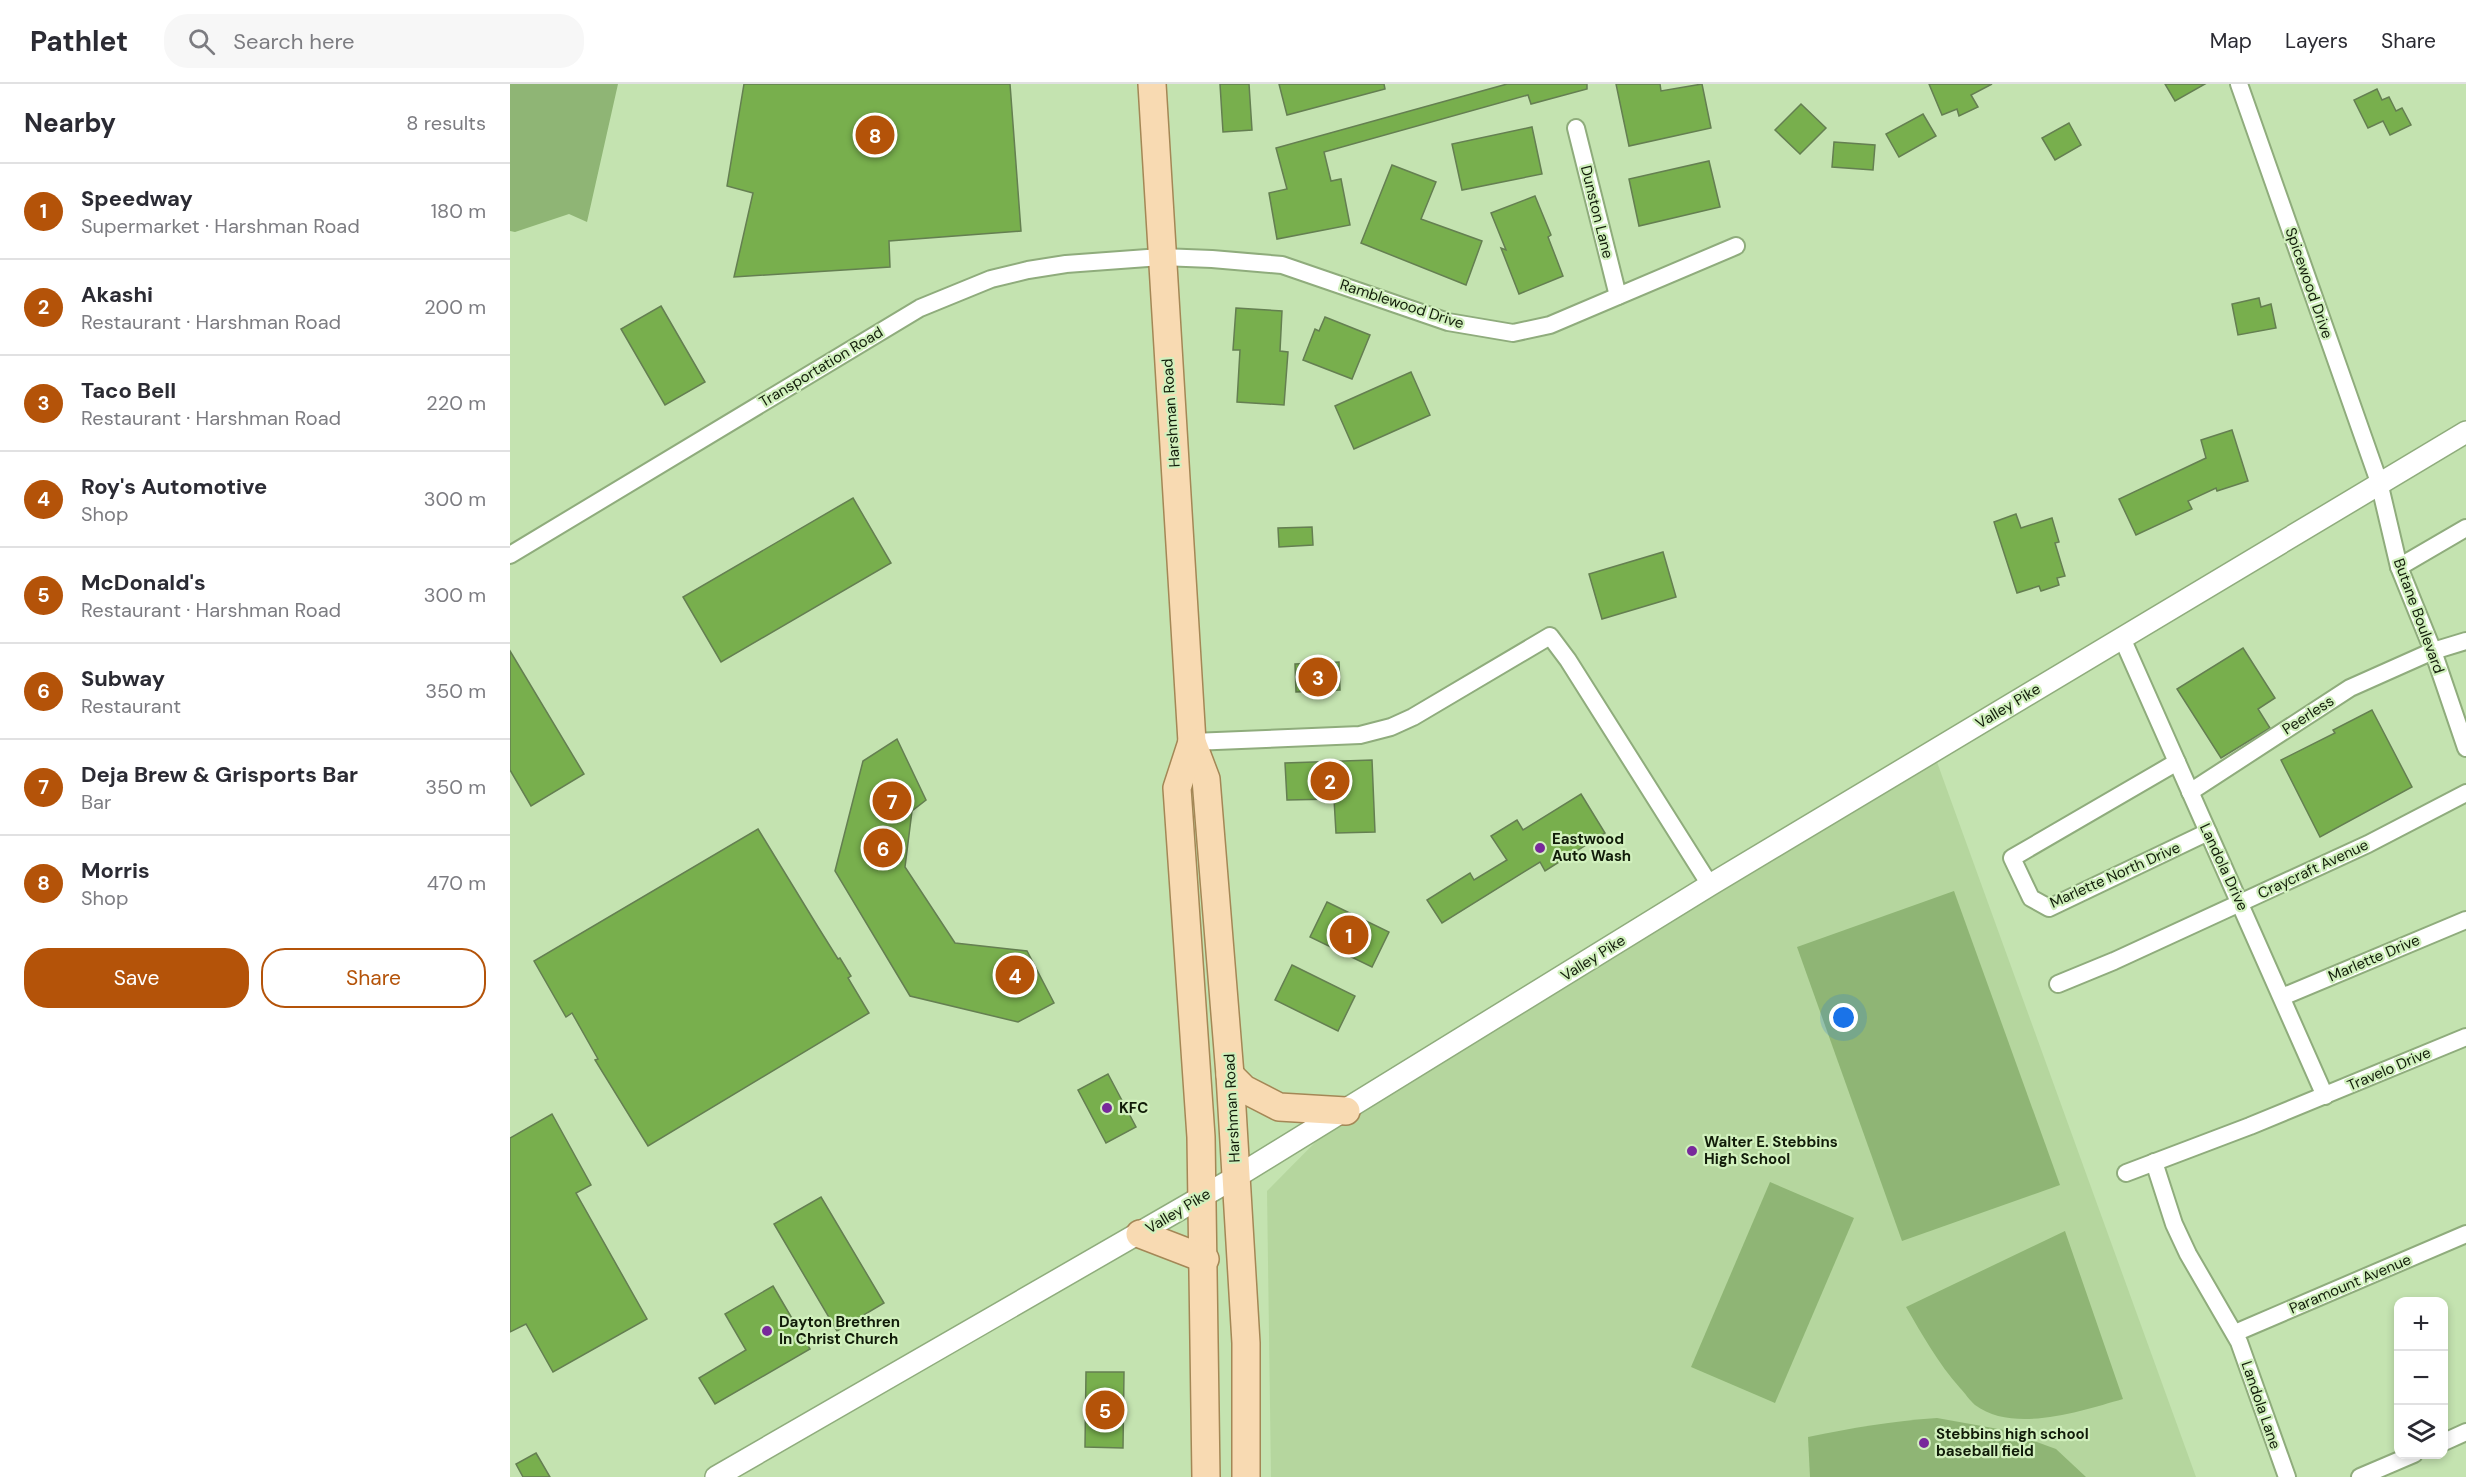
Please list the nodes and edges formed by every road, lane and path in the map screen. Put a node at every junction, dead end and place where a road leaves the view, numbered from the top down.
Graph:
1 (1152, 84) edge
2 (2239, 84) edge
3 (1576, 128) dead end
4 (1736, 246) dead end
5 (1161, 258) junction
6 (1618, 296) junction
7 (2466, 432) edge
8 (2379, 482) junction
9 (2466, 528) edge
10 (510, 555) edge
11 (2399, 567) junction
12 (2122, 638) junction
13 (2466, 641) edge
14 (2433, 651) junction
15 (1192, 742) junction
16 (2466, 748) edge
17 (2176, 762) junction
18 (2190, 792) junction
19 (2466, 794) edge
20 (2208, 832) junction
21 (1710, 885) junction
22 (2241, 903) junction
23 (2466, 920) edge
24 (2058, 984) dead end
25 (2282, 997) junction
26 (2459, 1039) edge
27 (1230, 1076) junction
28 (2325, 1096) junction
29 (1346, 1111) junction
30 (2154, 1162) junction
31 (2126, 1173) dead end
32 (1236, 1177) junction
33 (1204, 1195) junction
34 (1140, 1233) junction
35 (2466, 1234) edge
36 (1205, 1259) junction
37 (2235, 1333) junction
38 (2466, 1432) edge
39 (2448, 1440) edge
40 (2404, 1459) edge
41 (716, 1477) edge
42 (1206, 1477) edge
43 (1246, 1477) edge
44 (2287, 1477) edge
45 (2360, 1477) edge

1 - 5 main road, Harshman Road
2 - 8 street, Spicewood Drive
3 - 6 street, Dunston Lane
4 - 6 street, Ramblewood Drive
5 - 6 street, Ramblewood Drive
5 - 10 street, Transportation Road
5 - 15 main road, Harshman Road
7 - 8 street, Valley Pike
8 - 11 street, Butane Boulevard
8 - 12 street, Valley Pike
9 - 11 street
11 - 14 street, Butane Boulevard
12 - 17 street, Landola Drive
12 - 21 street, Valley Pike
13 - 14 street
14 - 16 street, Butane Boulevard
14 - 18 street, Peerless
15 - 21 street
15 - 27 main road, Harshman Road
15 - 33 main road, Harshman Road
17 - 18 street, Landola Drive
17 - 20 street, Marlette North Drive
18 - 20 street, Landola Drive
19 - 22 street, Craycraft Avenue
20 - 22 street, Landola Drive
21 - 29 street, Valley Pike
22 - 24 street, Craycraft Avenue
22 - 25 street, Landola Drive
23 - 25 street, Marlette Drive
25 - 28 street, Landola Drive
26 - 28 street, Travelo Drive
27 - 29 main road
27 - 32 main road, Harshman Road
28 - 30 street
29 - 32 street, Valley Pike
30 - 31 street
30 - 37 street
32 - 33 street, Valley Pike
32 - 43 main road, Harshman Road
33 - 34 street, Valley Pike
33 - 36 main road, Harshman Road
34 - 36 main road
34 - 41 street, Valley Pike
35 - 37 street, Paramount Avenue
36 - 42 main road, Harshman Road
37 - 44 street, Landola Lane
38 - 39 street
40 - 45 street

